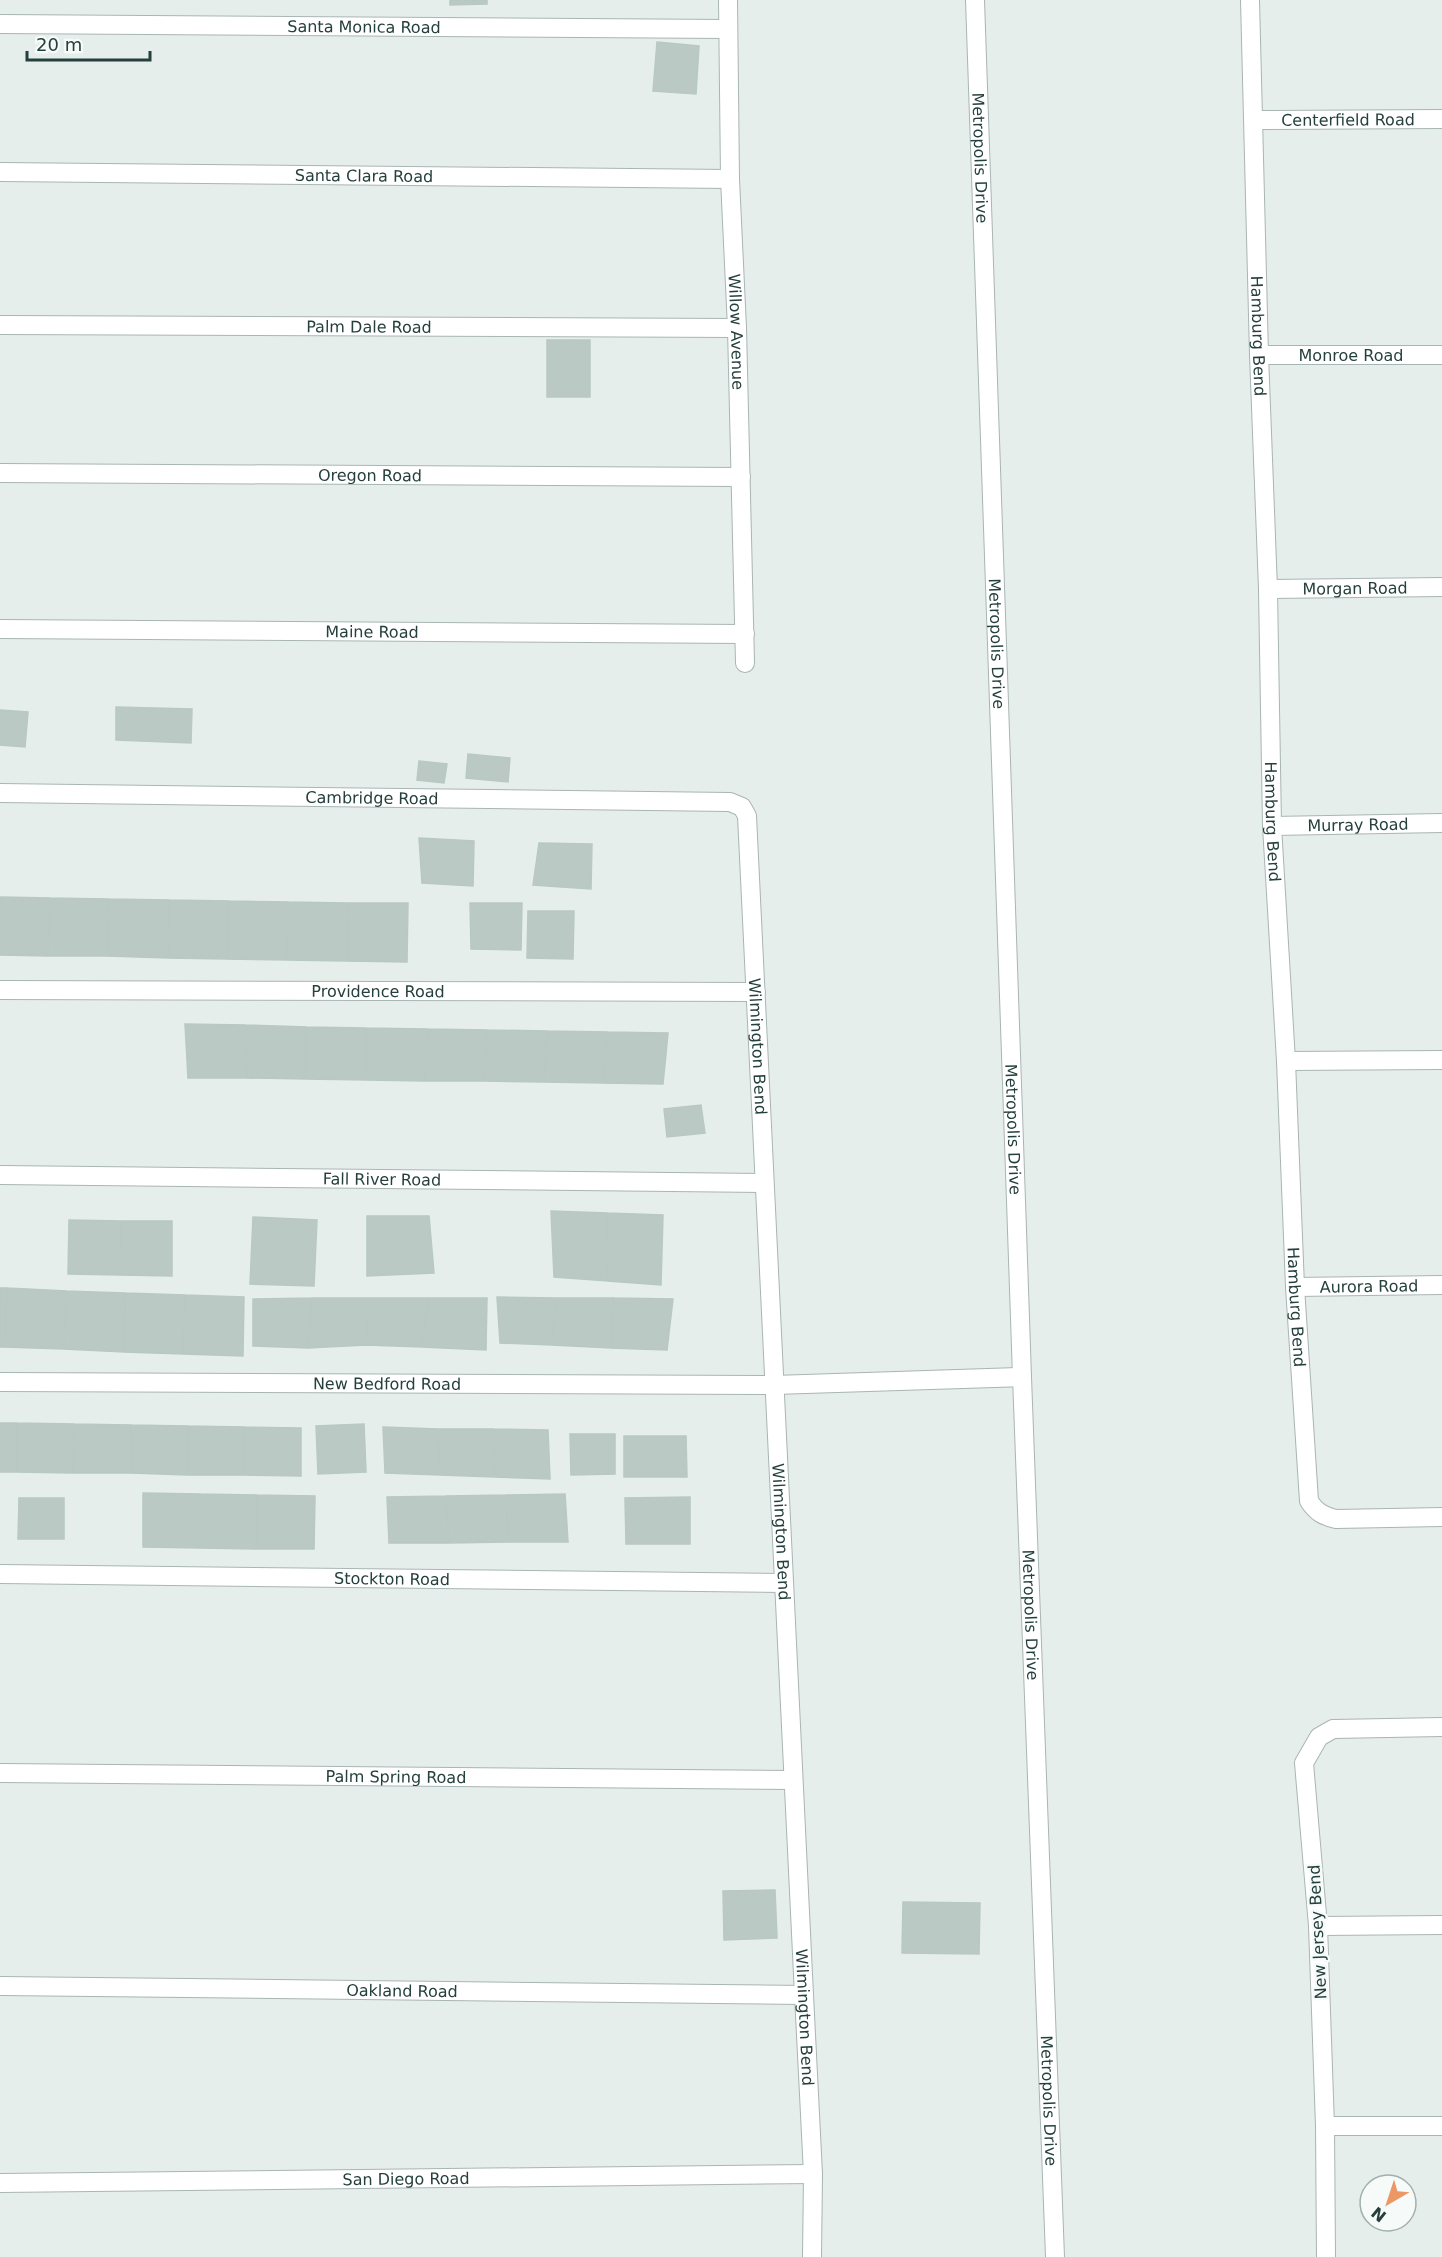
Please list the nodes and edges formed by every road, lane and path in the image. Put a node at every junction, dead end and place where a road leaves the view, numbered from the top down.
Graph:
1 (728, 0) edge
2 (975, 0) edge
3 (1251, 0) edge
4 (0, 24) edge
5 (728, 29) junction
6 (1442, 119) edge
7 (1254, 120) junction
8 (0, 172) edge
9 (730, 179) junction
10 (0, 325) edge
11 (737, 328) junction
12 (1259, 355) junction
13 (1442, 355) edge
14 (0, 473) edge
15 (741, 477) junction
16 (1442, 588) edge
17 (1268, 589) junction
18 (0, 629) edge
19 (745, 634) junction
20 (745, 663) dead end
21 (0, 793) edge
22 (742, 807) joint
23 (1442, 823) edge
24 (1272, 826) junction
25 (0, 990) edge
26 (756, 993) junction
27 (1442, 1060) edge
28 (1286, 1061) junction
29 (0, 1175) edge
30 (764, 1184) junction
31 (1442, 1285) edge
32 (1295, 1287) junction
33 (1022, 1377) junction
34 (0, 1382) edge
35 (774, 1385) junction
36 (1442, 1517) edge
37 (0, 1574) edge
38 (783, 1583) junction
39 (1442, 1727) edge
40 (0, 1773) edge
41 (793, 1780) junction
42 (1442, 1925) edge
43 (1318, 1926) junction
44 (0, 1986) edge
45 (804, 1995) junction
46 (1325, 2126) junction
47 (1442, 2126) edge
48 (813, 2174) junction
49 (0, 2183) edge
50 (812, 2257) edge
51 (1055, 2257) edge
52 (1326, 2257) edge

1 - 5 street, Willow Avenue
2 - 33 street, Metropolis Drive
3 - 7 street, Hamburg Bend
4 - 5 street, Santa Monica Road
5 - 9 street, Willow Avenue
6 - 7 street, Centerfield Road
7 - 12 street, Hamburg Bend
8 - 9 street, Santa Clara Road
9 - 11 street, Willow Avenue
10 - 11 street, Palm Dale Road
11 - 15 street, Willow Avenue
12 - 13 street, Monroe Road
12 - 17 street, Hamburg Bend
14 - 15 street, Oregon Road
15 - 19 street, Willow Avenue
16 - 17 street, Morgan Road
17 - 24 street, Hamburg Bend
18 - 19 street, Maine Road
19 - 20 street, Willow Avenue
21 - 22 street, Cambridge Road
22 - 26 street, Wilmington Bend
23 - 24 street, Murray Road
24 - 28 street, Hamburg Bend
25 - 26 street, Providence Road
26 - 30 street, Wilmington Bend
27 - 28 street
28 - 32 street, Hamburg Bend
29 - 30 street, Fall River Road
30 - 35 street, Wilmington Bend
31 - 32 street, Aurora Road
32 - 36 street, Hamburg Bend
33 - 35 street, New Bedford Road
33 - 51 street, Metropolis Drive
34 - 35 street, New Bedford Road
35 - 38 street, Wilmington Bend
37 - 38 street, Stockton Road
38 - 41 street, Wilmington Bend
39 - 43 street, New Jersey Bend
40 - 41 street, Palm Spring Road
41 - 45 street, Wilmington Bend
42 - 43 street
43 - 46 street, New Jersey Bend
44 - 45 street, Oakland Road
45 - 48 street, Wilmington Bend
46 - 47 street
46 - 52 street, New Jersey Bend
48 - 49 street, San Diego Road
48 - 50 street, Wilmington Bend

